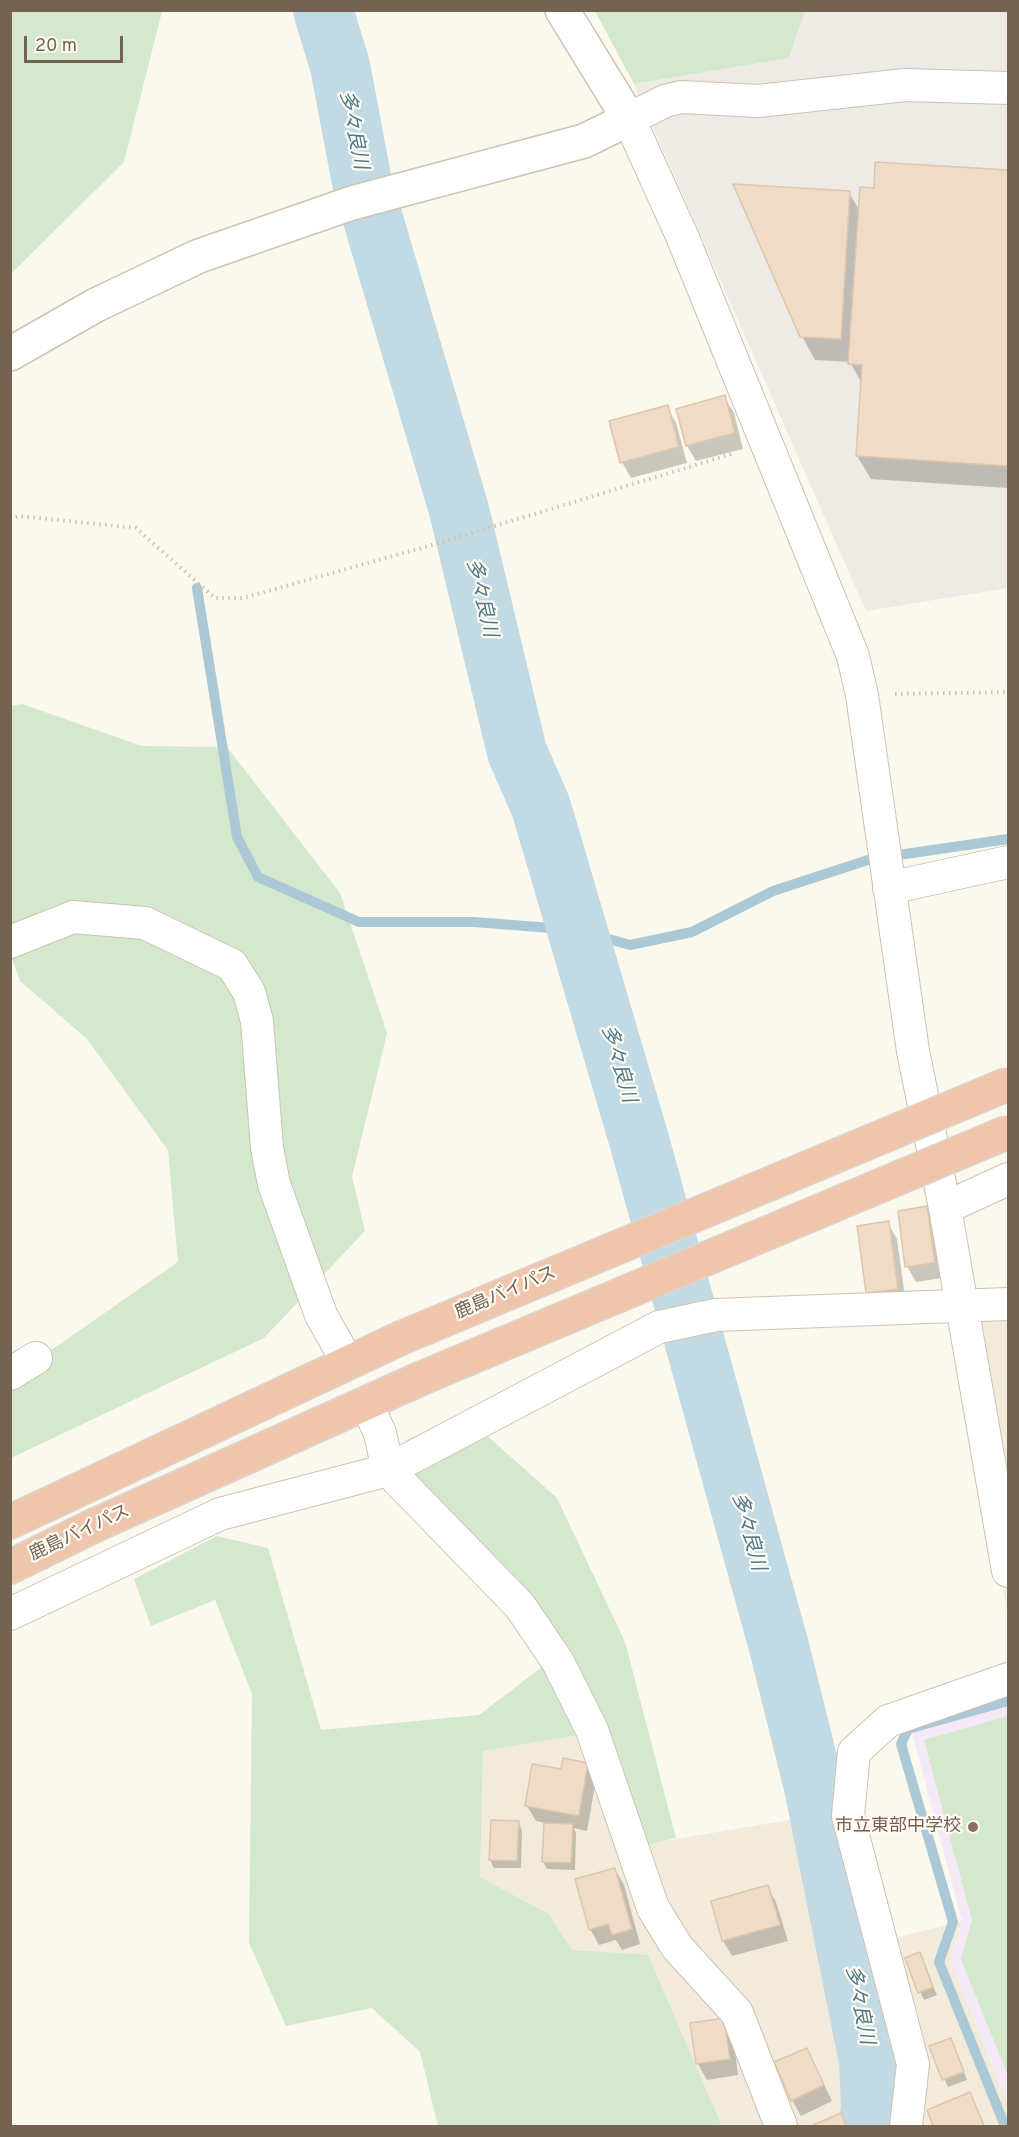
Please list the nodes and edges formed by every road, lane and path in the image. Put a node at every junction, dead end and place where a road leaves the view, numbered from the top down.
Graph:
1 (562, 10) edge
2 (1008, 88) edge
3 (629, 119) junction
4 (10, 354) edge
5 (764, 444) junction
6 (10, 519) edge
7 (1008, 692) edge
8 (862, 695) junction
9 (1008, 862) edge
10 (889, 888) junction
11 (10, 942) edge
12 (1008, 1084) edge
13 (1008, 1132) edge
14 (1008, 1179) edge
15 (945, 1208) junction
16 (1008, 1305) edge
17 (963, 1308) junction
18 (348, 1363) junction
19 (366, 1403) junction
20 (388, 1470) junction
21 (10, 1522) edge
22 (10, 1566) edge
23 (1008, 1571) edge
24 (10, 1614) edge
25 (1008, 1679) edge
26 (781, 2127) edge
27 (906, 2127) edge

1 - 3 street
2 - 3 street
3 - 4 street
3 - 5 street
5 - 6 path
5 - 8 street
7 - 8 path
8 - 10 street
9 - 10 street
10 - 15 street
11 - 18 street
12 - 18 highway, 鹿島バイパス, bridge
13 - 19 highway, 鹿島バイパス, bridge
14 - 15 street
15 - 17 street
16 - 17 street
17 - 20 street
17 - 23 street
18 - 21 highway, 鹿島バイパス
19 - 20 street
19 - 22 highway, 鹿島バイパス
20 - 24 street
20 - 26 street
25 - 27 street

